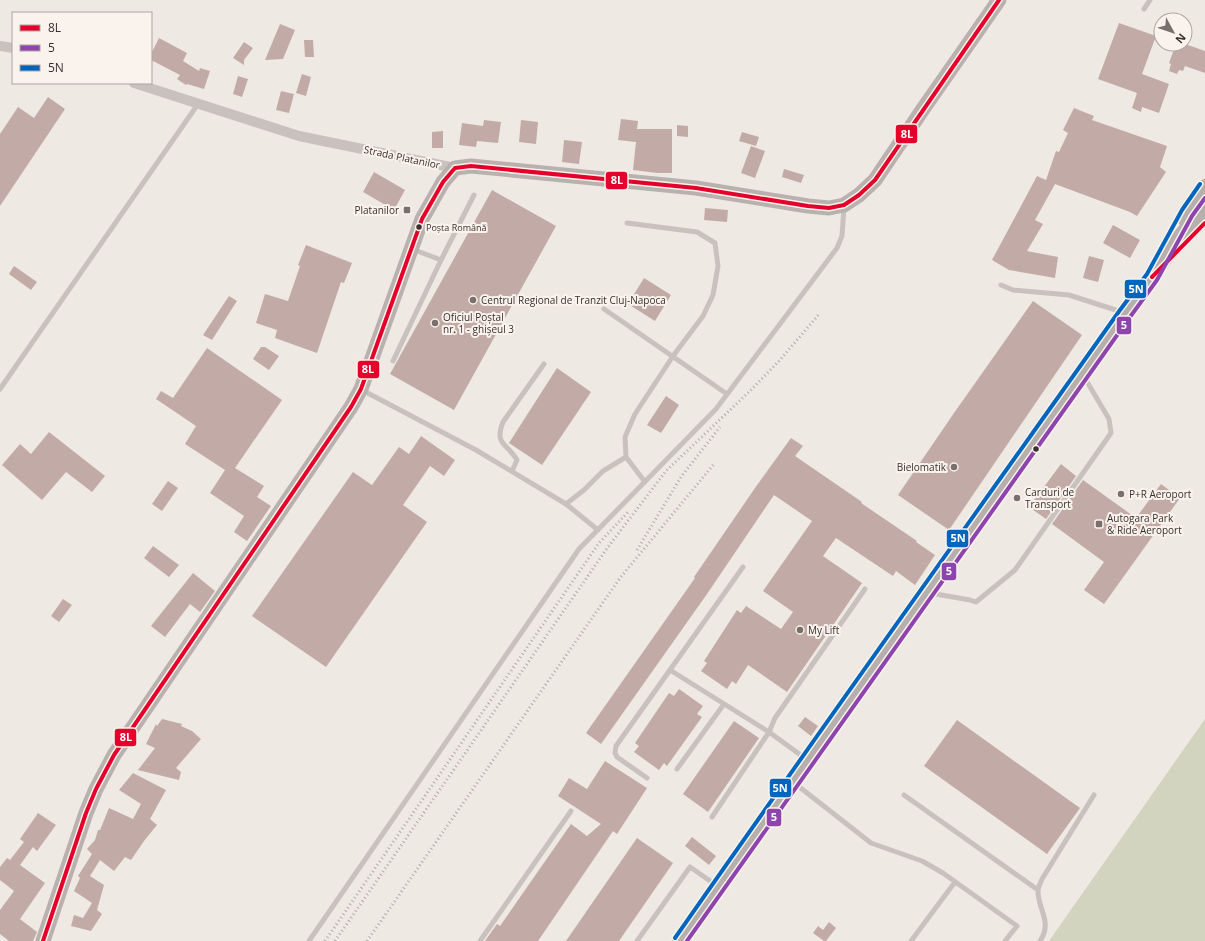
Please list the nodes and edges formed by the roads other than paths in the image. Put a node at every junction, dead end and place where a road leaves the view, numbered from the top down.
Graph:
1 (999, 0) edge
2 (1150, 0) edge
3 (1144, 8) dead end
4 (0, 46) edge
5 (12, 48) edge
6 (137, 84) edge
7 (198, 104) junction
8 (455, 168) junction
9 (1205, 187) edge
10 (474, 195) dead end
11 (844, 205) junction
12 (1205, 207) edge
13 (627, 223) dead end
14 (1205, 223) edge
15 (411, 249) junction
16 (441, 260) junction
17 (1152, 277) junction
18 (1001, 285) dead end
19 (604, 309) dead end
20 (1125, 313) junction
21 (673, 356) junction
22 (393, 361) dead end
23 (544, 364) dead end
24 (1082, 374) junction
25 (0, 389) edge
26 (361, 389) junction
27 (727, 394) junction
28 (626, 457) junction
29 (512, 471) junction
30 (645, 482) junction
31 (566, 504) junction
32 (598, 530) junction
33 (743, 566) dead end
34 (866, 589) dead end
35 (927, 593) junction
36 (670, 670) junction
37 (724, 704) junction
38 (769, 732) junction
39 (806, 760) junction
40 (677, 768) dead end
41 (647, 778) dead end
42 (792, 780) junction
43 (904, 795) dead end
44 (1094, 795) dead end
45 (571, 811) dead end
46 (712, 816) dead end
47 (955, 882) junction
48 (718, 887) junction
49 (1038, 890) junction
50 (43, 941) edge
51 (309, 941) edge
52 (480, 941) edge
53 (637, 941) edge
54 (680, 941) edge
55 (911, 941) edge
56 (1005, 941) edge
57 (1040, 941) edge

1 - 11 main road
2 - 3 lane
4 - 5 street
6 - 7 street, Strada Platanilor
7 - 8 street, Strada Platanilor
7 - 25 lane
8 - 11 main road, Strada Platanilor
8 - 15 main road
9 - 17 main road
10 - 16 lane
11 - 27 lane
12 - 17 main road
13 - 21 lane
14 - 17 main road
15 - 16 lane
15 - 26 main road
16 - 22 lane
17 - 20 main road
18 - 20 lane
19 - 21 lane
20 - 24 main road
21 - 27 lane
21 - 28 lane
23 - 29 lane
24 - 35 main road
24 - 35 lane
26 - 29 lane
26 - 50 main road
27 - 30 lane
28 - 30 lane
28 - 31 lane
29 - 31 lane
30 - 32 lane
31 - 32 lane
32 - 51 lane
33 - 36 lane
34 - 38 lane
35 - 39 main road
36 - 37 lane
36 - 41 lane
37 - 38 lane
37 - 40 lane
38 - 39 lane
38 - 46 lane
39 - 42 main road
42 - 47 lane
42 - 48 main road
43 - 49 lane
44 - 49 lane
45 - 52 lane
47 - 55 lane
47 - 56 lane
48 - 53 lane
48 - 54 main road
49 - 57 lane

